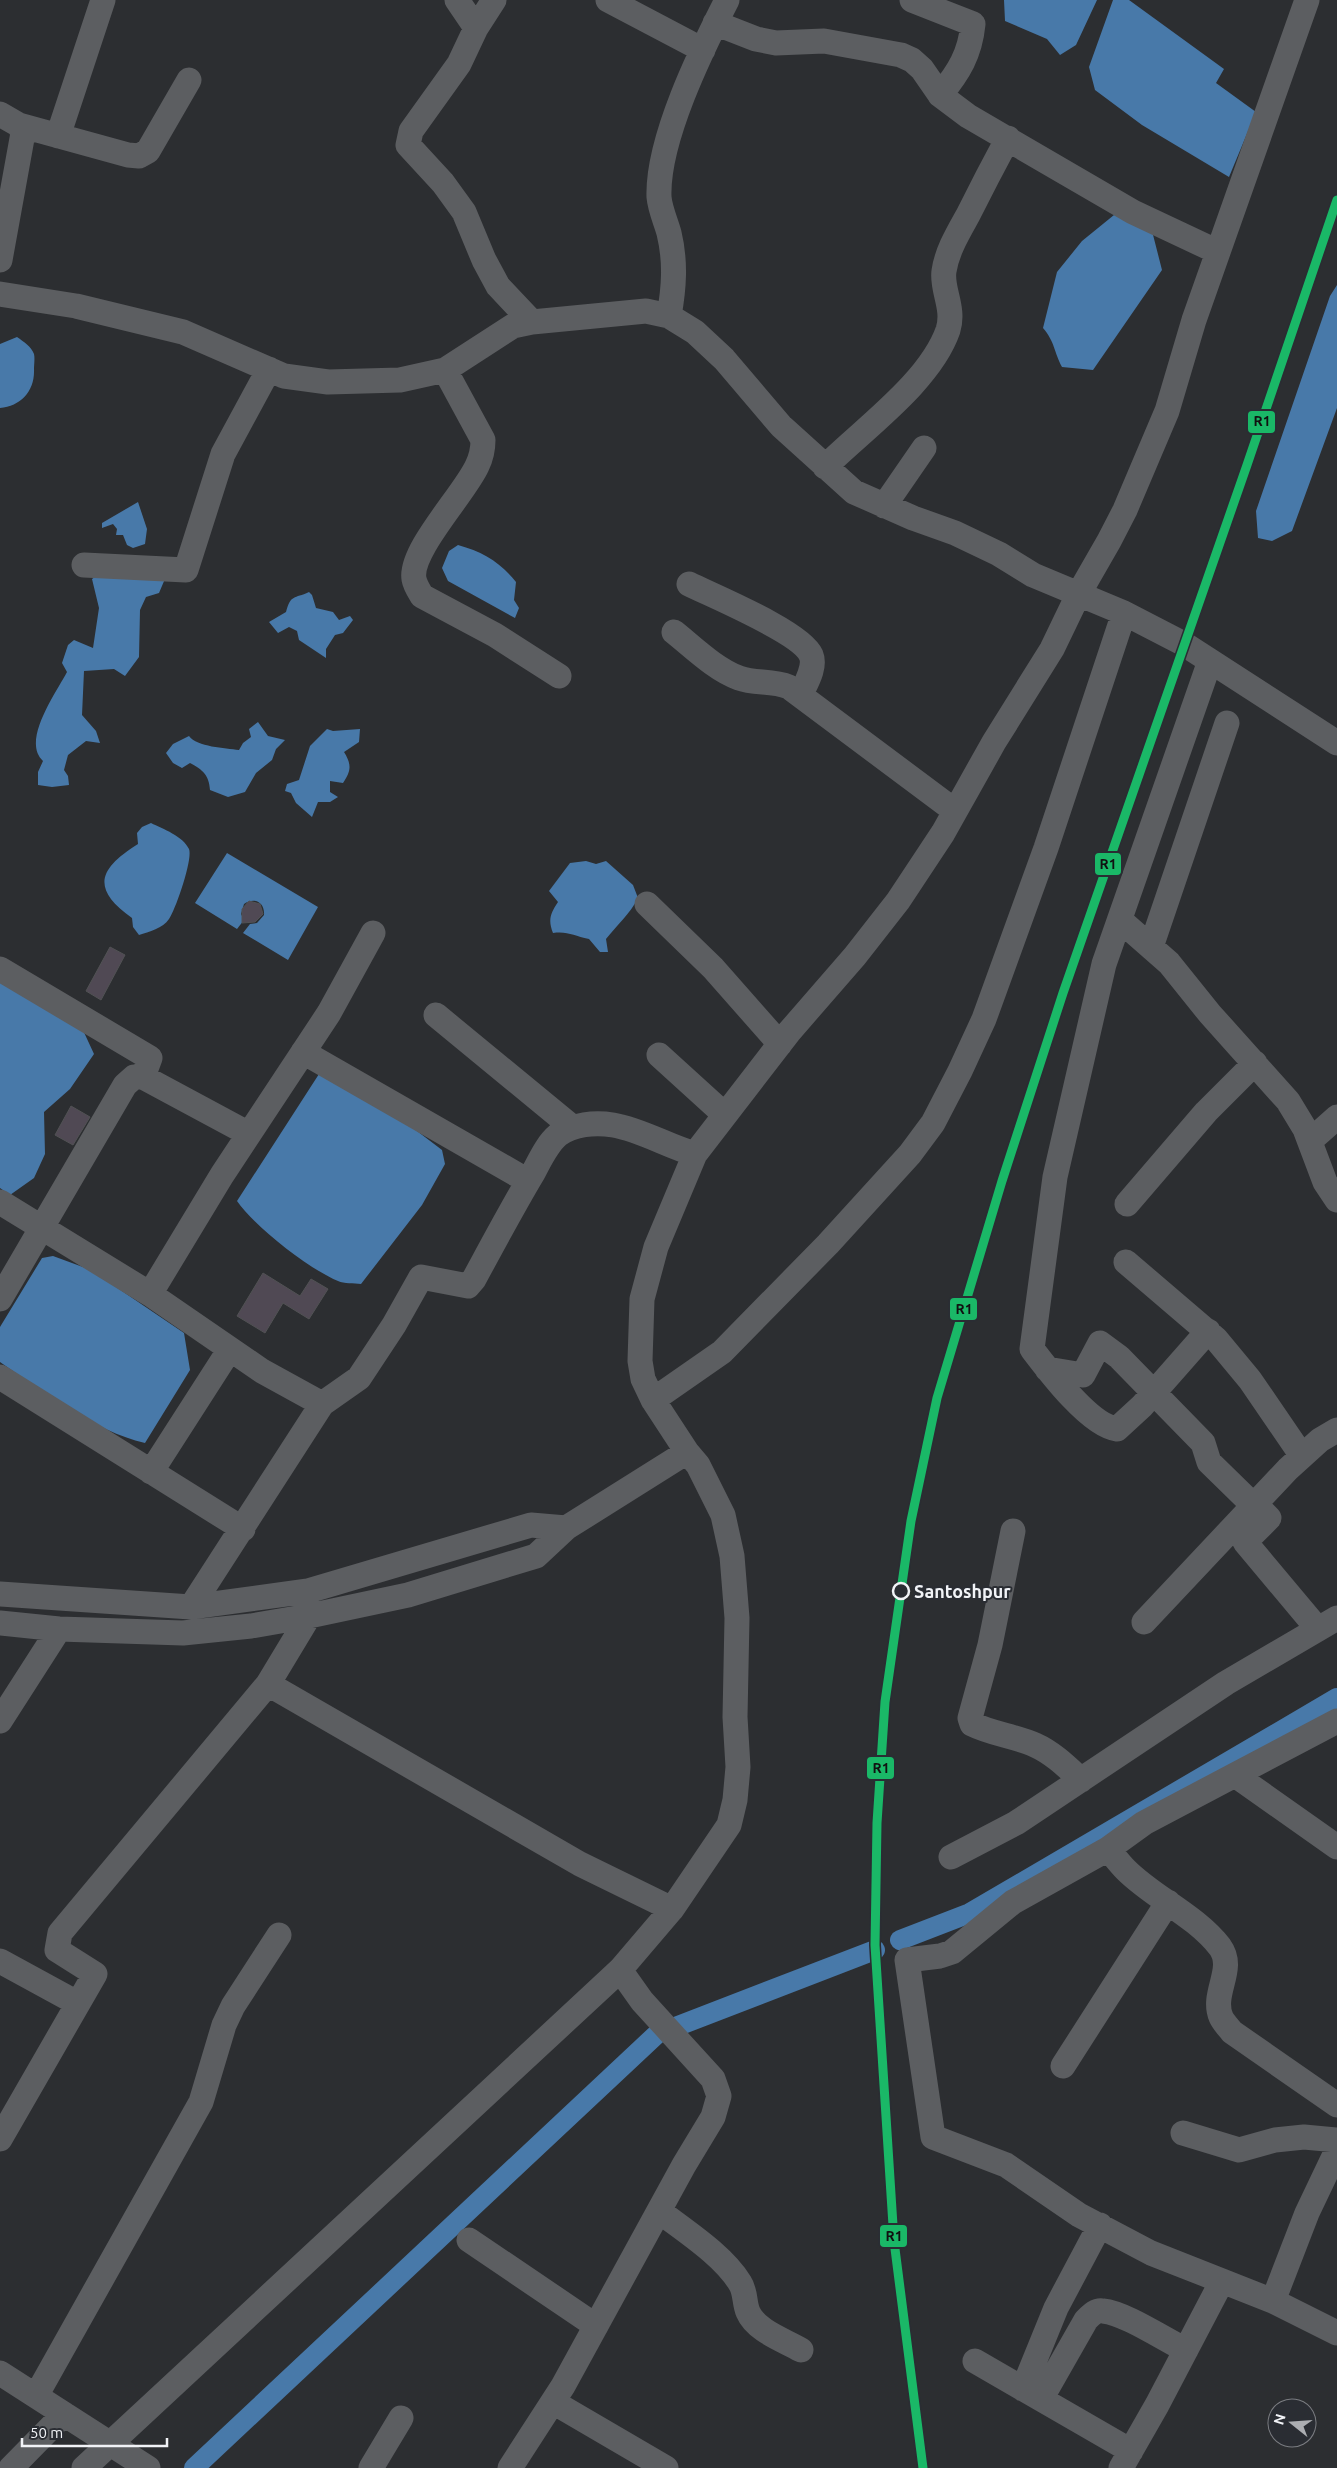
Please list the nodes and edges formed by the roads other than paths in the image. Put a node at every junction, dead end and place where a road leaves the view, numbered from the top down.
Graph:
1 (103, 0) edge
2 (457, 0) edge
3 (494, 0) edge
4 (608, 0) edge
5 (727, 0) edge
6 (912, 0) edge
7 (1307, 0) edge
8 (715, 23) junction
9 (476, 28) junction
10 (703, 50) junction
11 (189, 80) dead end
12 (940, 95) junction
13 (10, 119) edge
14 (58, 136) junction
15 (1008, 138) junction
16 (1218, 252) junction
17 (0, 260) edge
18 (0, 294) edge
19 (669, 316) junction
20 (532, 322) junction
21 (269, 368) junction
22 (445, 370) junction
23 (924, 448) dead end
24 (825, 467) junction
25 (884, 506) junction
26 (84, 566) dead end
27 (689, 584) dead end
28 (1078, 595) junction
29 (1124, 613) junction
30 (674, 632) dead end
31 (1210, 661) junction
32 (559, 676) dead end
33 (801, 694) junction
34 (1227, 723) dead end
35 (1337, 743) edge
36 (955, 811) junction
37 (647, 904) dead end
38 (1120, 920) junction
39 (373, 933) dead end
40 (1150, 947) junction
41 (0, 969) edge
42 (436, 1015) dead end
43 (780, 1044) junction
44 (303, 1052) junction
45 (659, 1055) dead end
46 (1255, 1063) junction
47 (143, 1077) junction
48 (725, 1115) junction
49 (1337, 1117) edge
50 (572, 1127) junction
51 (249, 1134) junction
52 (1310, 1141) junction
53 (695, 1154) junction
54 (528, 1181) junction
55 (1337, 1200) edge
56 (0, 1202) edge
57 (1127, 1204) dead end
58 (43, 1228) junction
59 (1126, 1262) dead end
60 (150, 1294) junction
61 (0, 1300) edge
62 (1208, 1332) junction
63 (230, 1349) junction
64 (1047, 1369) junction
65 (0, 1377) edge
66 (1154, 1392) junction
67 (653, 1400) junction
68 (322, 1404) junction
69 (1337, 1430) edge
70 (687, 1452) junction
71 (1302, 1456) junction
72 (151, 1472) junction
73 (1253, 1504) junction
74 (566, 1528) junction
75 (243, 1529) junction
76 (1013, 1531) dead end
77 (308, 1591) junction
78 (0, 1594) edge
79 (191, 1608) junction
80 (309, 1616) junction
81 (1144, 1622) dead end
82 (0, 1623) edge
83 (1327, 1623) edge
84 (59, 1629) junction
85 (268, 1684) junction
86 (0, 1721) edge
87 (1337, 1721) edge
88 (1235, 1775) junction
89 (1081, 1780) junction
90 (1337, 1847) edge
91 (1108, 1850) junction
92 (951, 1857) dead end
93 (1168, 1902) junction
94 (672, 1909) junction
95 (279, 1934) dead end
96 (0, 1961) edge
97 (620, 1970) junction
98 (77, 2003) junction
99 (1062, 2066) dead end
100 (1337, 2105) edge
101 (1184, 2133) dead end
102 (0, 2139) edge
103 (1337, 2140) edge
104 (1337, 2150) edge
105 (659, 2212) junction
106 (1100, 2226) junction
107 (469, 2240) dead end
108 (1222, 2281) junction
109 (1273, 2301) junction
110 (596, 2326) junction
111 (1337, 2333) edge
112 (800, 2350) dead end
113 (1186, 2350) junction
114 (975, 2360) dead end
115 (0, 2374) edge
116 (1032, 2394) junction
117 (36, 2396) junction
118 (553, 2402) junction
119 (64, 2414) junction
120 (401, 2418) dead end
121 (120, 2448) junction
122 (1126, 2460) edge
123 (11, 2468) edge
124 (84, 2468) edge
125 (148, 2468) edge
126 (371, 2468) edge
127 (510, 2468) edge
128 (666, 2468) edge

1 - 14 street
2 - 9 street
3 - 9 street
4 - 10 street
5 - 8 street
6 - 12 street
7 - 16 street
8 - 10 street
8 - 12 street
9 - 20 street
10 - 19 street
11 - 14 street
12 - 15 street
13 - 14 street
13 - 17 street
15 - 16 street
15 - 24 street
16 - 28 street
18 - 21 street
19 - 20 street
19 - 24 street
20 - 22 street
21 - 22 street
21 - 26 street
22 - 32 street
23 - 25 street
24 - 25 street
25 - 28 street
27 - 33 street
28 - 29 street
28 - 36 street
29 - 31 street
29 - 67 street
30 - 33 street
31 - 35 street
31 - 38 street
33 - 36 street
34 - 40 street
36 - 43 street
37 - 43 street
38 - 40 street
38 - 64 street
39 - 44 street
40 - 46 street
41 - 47 street
42 - 50 street
43 - 48 street
44 - 51 street
44 - 54 street
45 - 48 street
46 - 52 street
46 - 57 street
47 - 51 street
47 - 58 street
48 - 53 street
49 - 52 street
50 - 53 street
50 - 54 street
51 - 60 street
52 - 55 street
53 - 67 street
54 - 68 street
56 - 58 street
58 - 60 street
58 - 61 street
59 - 62 street
60 - 63 street
62 - 66 street
62 - 71 street
63 - 68 street
63 - 72 street
64 - 66 street
64 - 66 street
65 - 72 street
66 - 73 street
67 - 70 street
68 - 75 street
69 - 71 street
70 - 74 street
70 - 94 street
71 - 73 street
72 - 75 street
73 - 81 street
73 - 83 street
74 - 77 street
74 - 80 street
75 - 79 street
76 - 89 street
77 - 79 street
77 - 80 street
78 - 79 street
80 - 84 street
80 - 85 street
82 - 84 street
83 - 89 street
84 - 86 street
85 - 94 street
85 - 98 street
87 - 88 street
88 - 90 street
88 - 91 street
89 - 92 street
91 - 93 street
91 - 106 street
93 - 99 street
93 - 100 street
94 - 97 street
95 - 117 street
96 - 98 street
97 - 105 street
97 - 121 street
98 - 102 street
101 - 103 street
104 - 109 street
105 - 110 street
105 - 112 street
106 - 108 street
106 - 116 street
107 - 110 street
108 - 109 street
108 - 113 street
109 - 111 street
110 - 118 street
113 - 116 street
113 - 122 street
114 - 116 street
115 - 117 street
116 - 122 street
117 - 119 street
118 - 127 street
118 - 128 street
119 - 121 street
119 - 123 street
120 - 126 street
121 - 124 street
121 - 125 street

